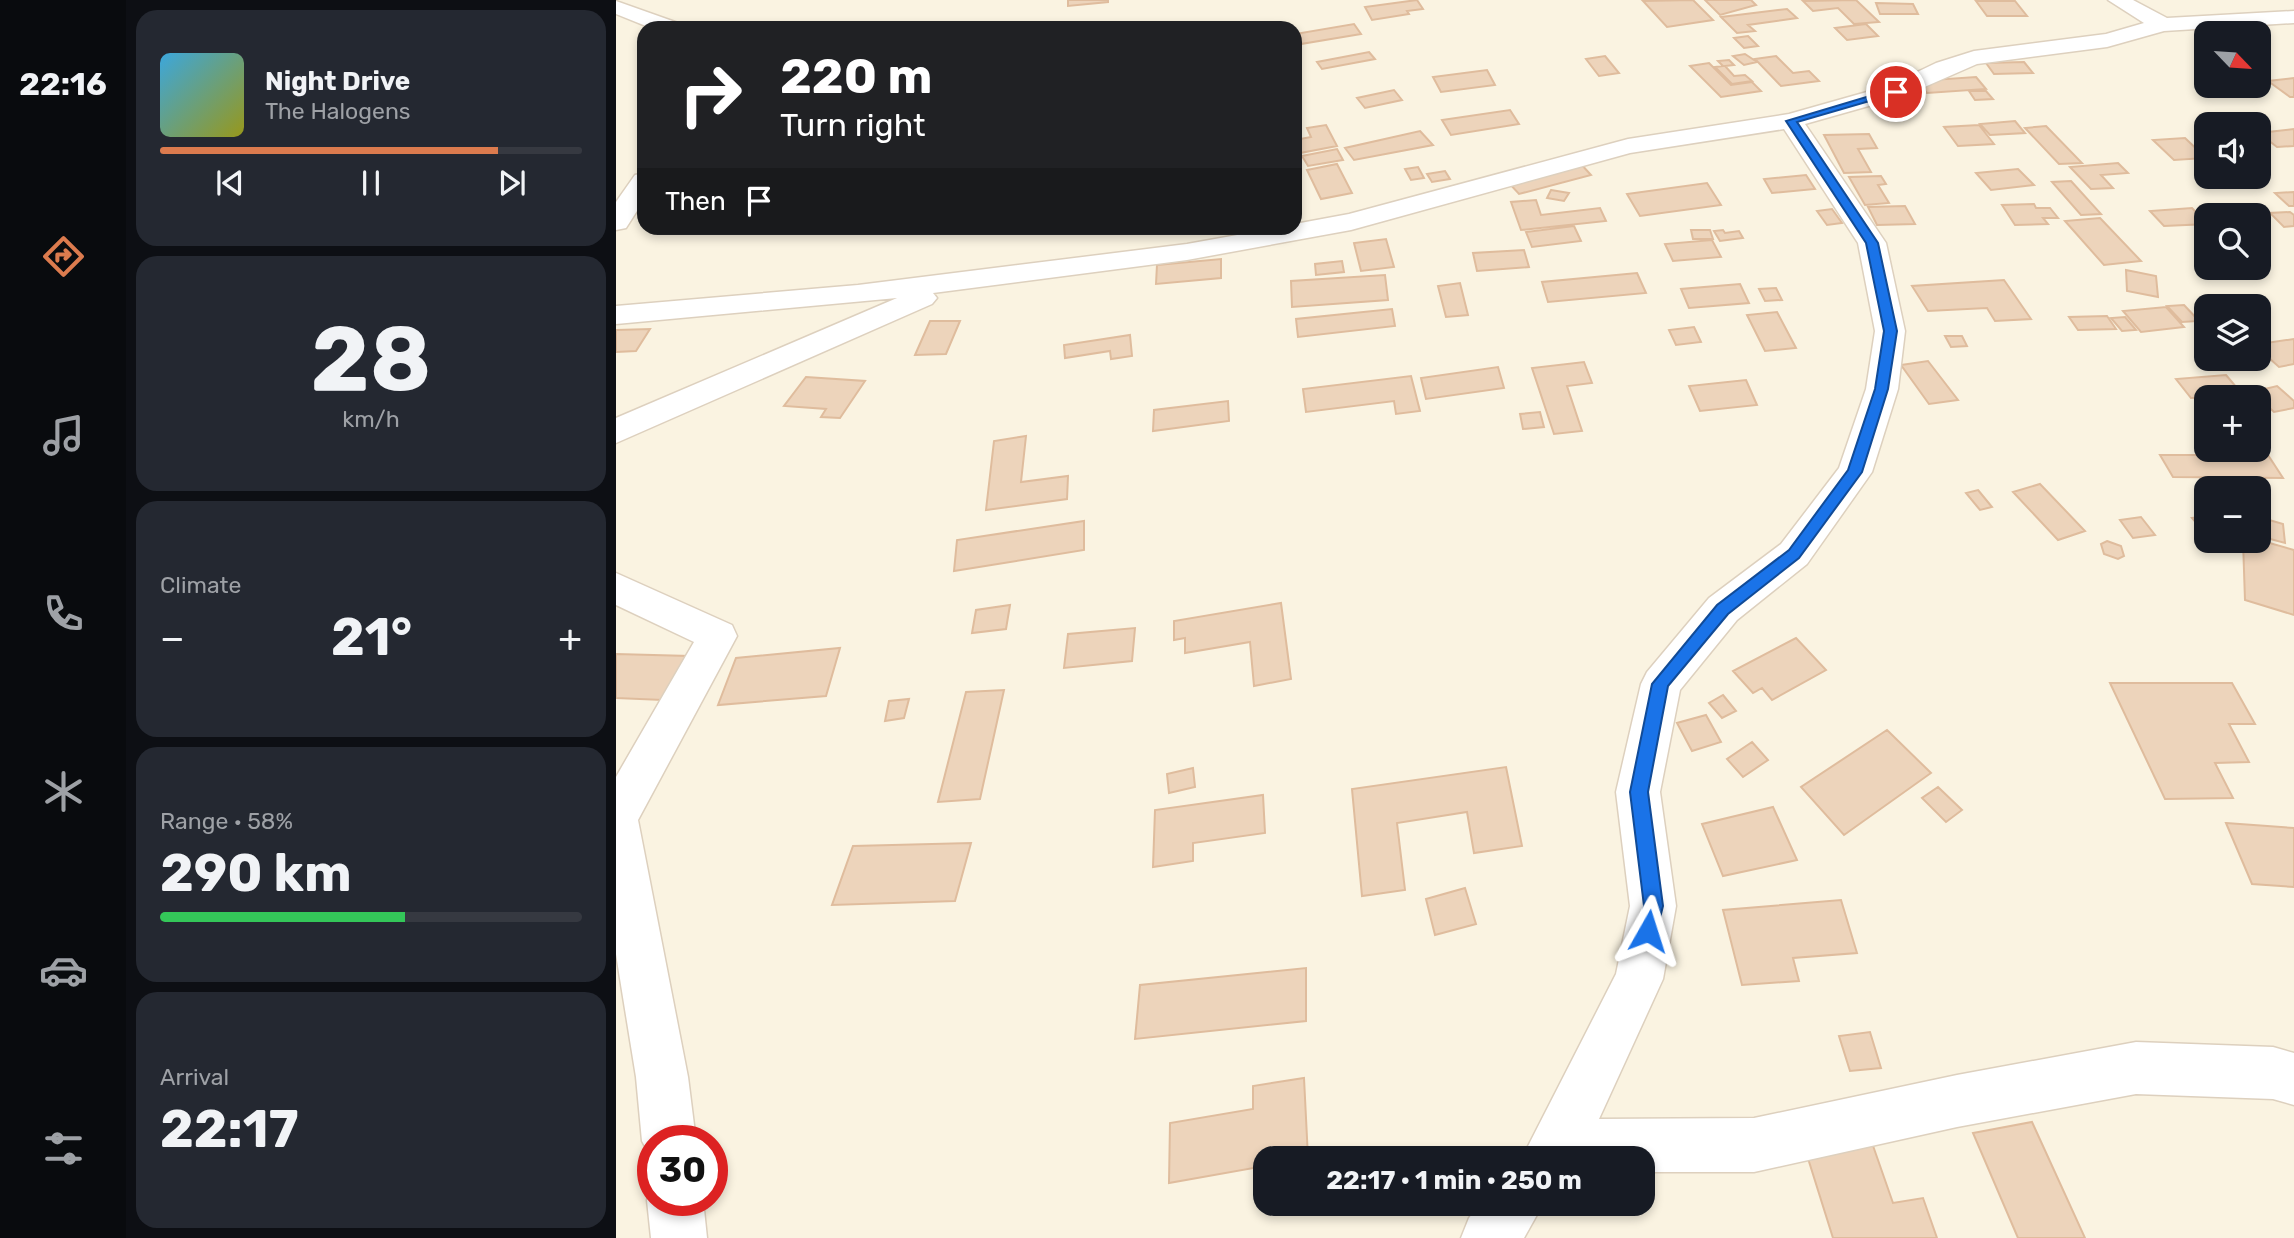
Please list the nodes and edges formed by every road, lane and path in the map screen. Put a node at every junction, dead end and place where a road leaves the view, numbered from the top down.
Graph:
1 (2118, 0) edge
2 (616, 7) edge
3 (652, 21) edge
4 (2163, 25) junction
5 (2288, 28) edge
6 (1791, 121) junction
7 (637, 191) edge
8 (616, 222) edge
9 (1302, 231) edge
10 (1280, 235) edge
11 (962, 280) junction
12 (616, 315) edge
13 (616, 431) edge
14 (616, 587) edge
15 (616, 819) edge
16 (2294, 1079) edge
17 (667, 1125) edge
18 (1557, 1146) edge
19 (1655, 1148) edge
20 (677, 1216) edge
21 (1505, 1216) edge
22 (679, 1238) edge
23 (1489, 1238) edge

1 - 4 street
2 - 3 street
4 - 5 street
4 - 6 street
6 - 9 street
6 - 18 street
7 - 8 street
10 - 11 street
11 - 12 street
11 - 13 street
14 - 15 street
15 - 17 street
16 - 19 street
20 - 22 street
21 - 23 street

